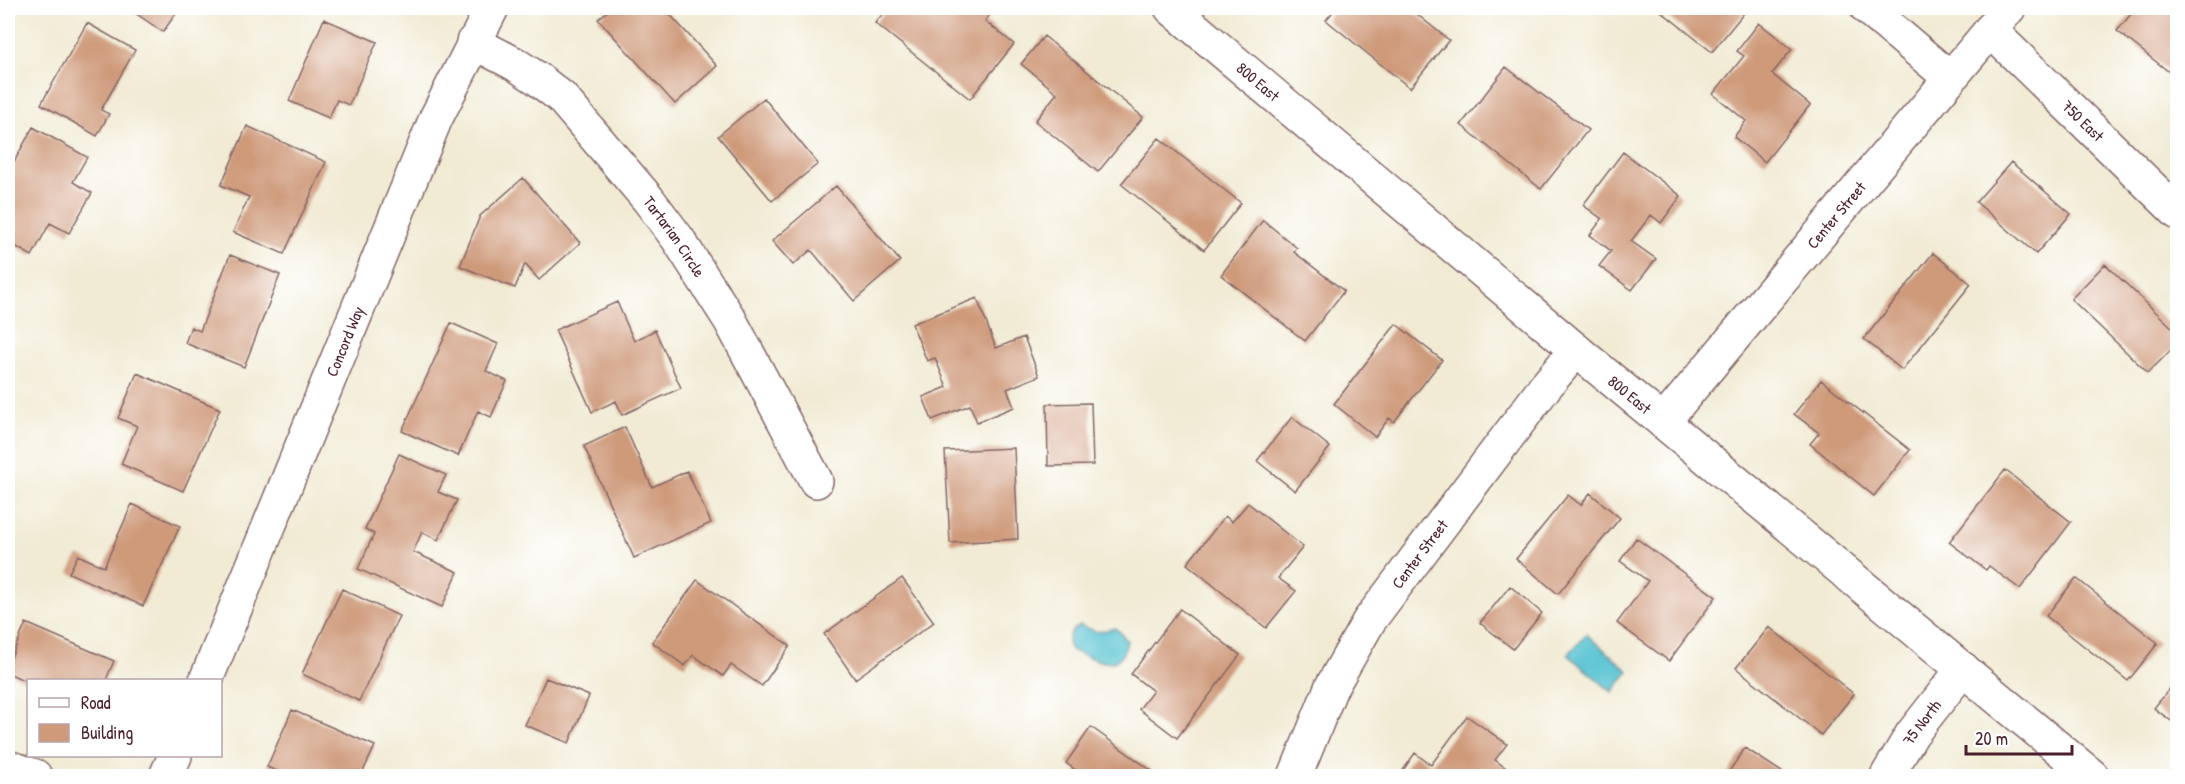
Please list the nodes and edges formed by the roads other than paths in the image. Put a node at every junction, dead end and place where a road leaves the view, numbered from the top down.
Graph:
1 (492, 8) edge
2 (1171, 8) edge
3 (1867, 8) edge
4 (2000, 19) edge
5 (473, 42) junction
6 (1950, 78) junction
7 (2178, 213) edge
8 (1576, 350) junction
9 (1663, 422) junction
10 (816, 482) dead end
11 (1963, 669) junction
12 (207, 679) edge
13 (175, 757) edge
14 (8, 767) edge
15 (35, 777) edge
16 (166, 777) edge
17 (1295, 777) edge
18 (1887, 777) edge
19 (2092, 777) edge

1 - 5 street, Concord Way
2 - 8 street, 800 East
3 - 6 street
4 - 6 street, Center Street
4 - 7 street, 750 East
5 - 10 street, Tartarian Circle
5 - 12 street, Concord Way
6 - 9 street, Center Street
8 - 9 street, 800 East
8 - 17 street, Center Street
9 - 11 street, 800 East
11 - 18 street, 75 North
11 - 19 street, 800 East
13 - 16 street
14 - 15 street

